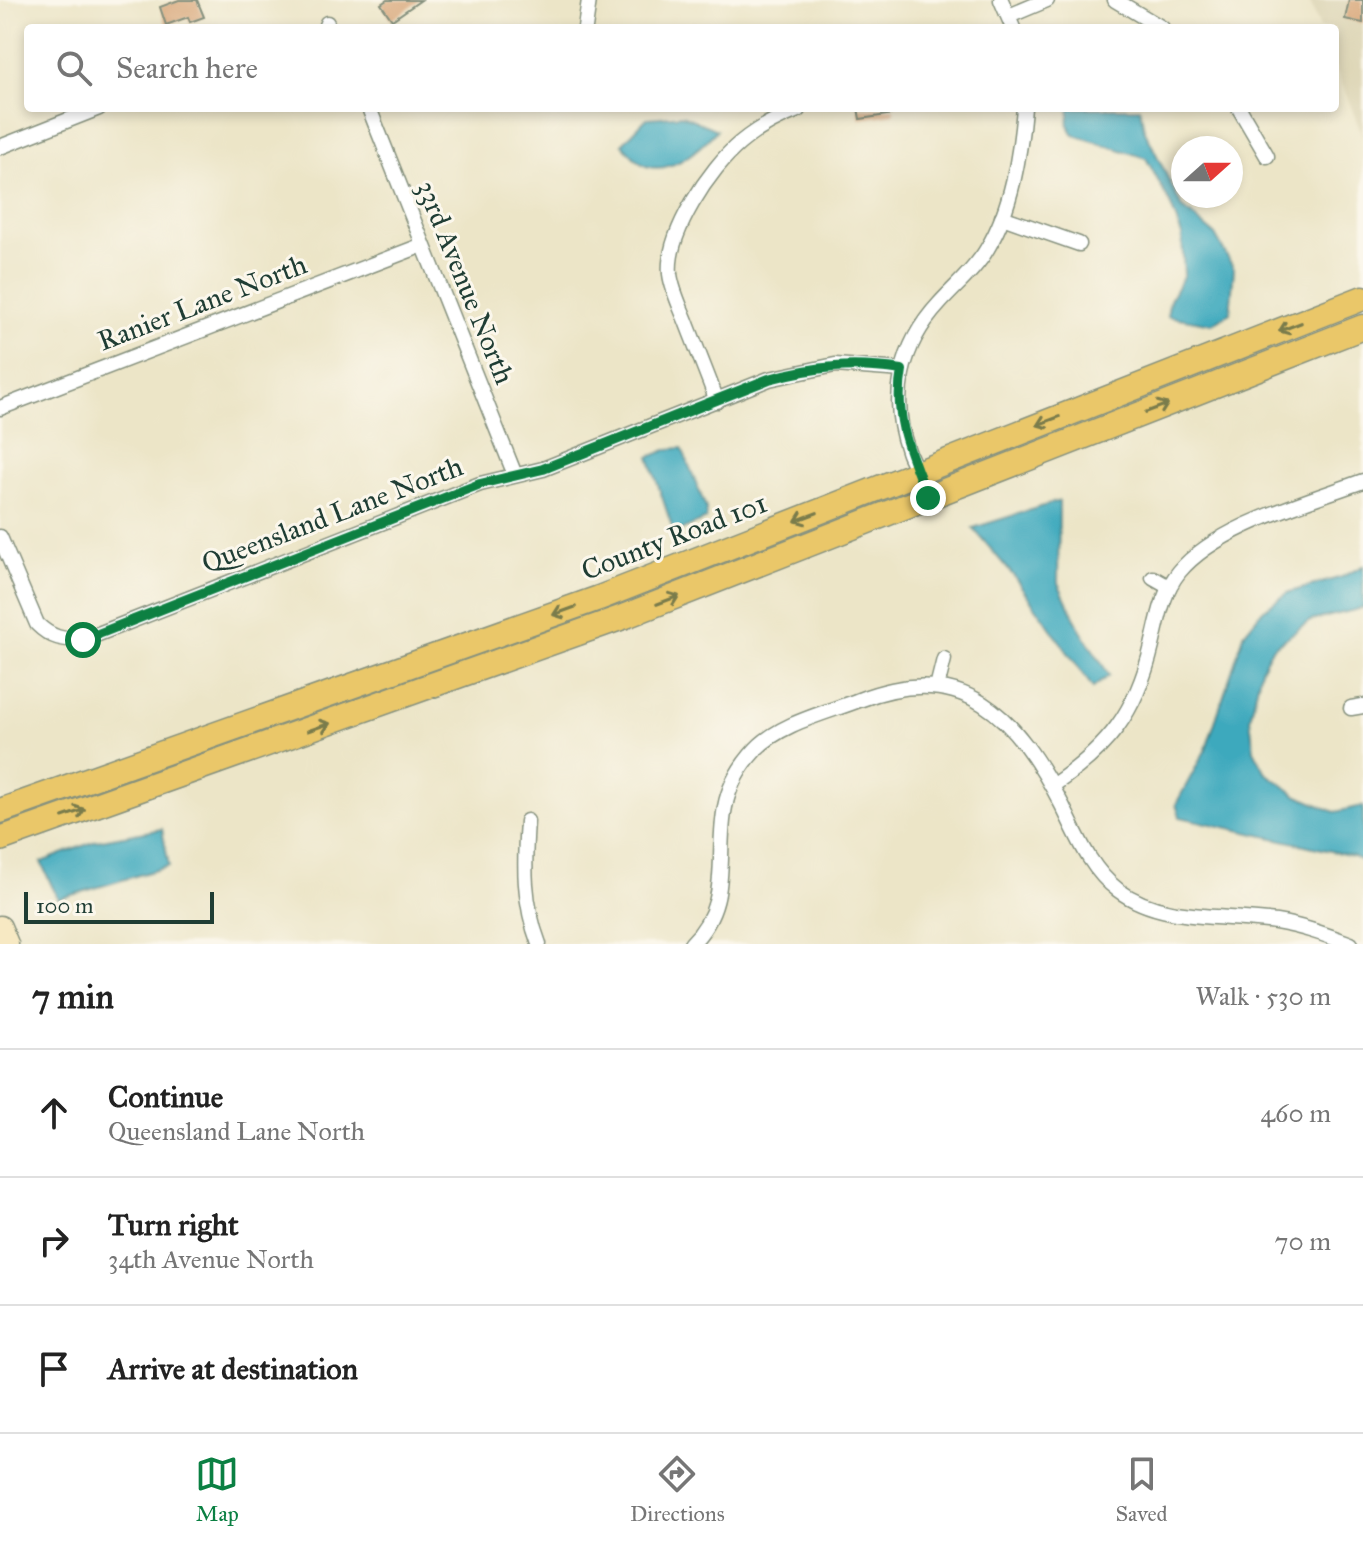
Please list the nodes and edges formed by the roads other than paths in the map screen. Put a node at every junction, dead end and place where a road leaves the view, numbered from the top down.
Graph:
1 (589, 0) edge
2 (1001, 0) edge
3 (1047, 0) edge
4 (1115, 0) edge
5 (1011, 22) edge
6 (586, 24) edge
7 (1155, 24) edge
8 (89, 112) edge
9 (371, 112) edge
10 (793, 112) edge
11 (1024, 112) edge
12 (1241, 112) edge
13 (0, 147) edge
14 (1267, 156) dead end
15 (1002, 217) junction
16 (1079, 244) dead end
17 (423, 245) junction
18 (1363, 298) edge
19 (1363, 327) edge
20 (902, 370) junction
21 (717, 401) junction
22 (0, 408) edge
23 (918, 473) junction
24 (515, 475) junction
25 (1363, 481) edge
26 (928, 498) junction
27 (0, 537) edge
28 (1153, 578) dead end
29 (1169, 587) junction
30 (944, 659) dead end
31 (937, 687) junction
32 (1052, 786) junction
33 (0, 811) edge
34 (527, 821) dead end
35 (0, 839) edge
36 (0, 927) edge
37 (7, 944) edge
38 (539, 944) edge
39 (691, 944) edge
40 (1351, 944) edge

1 - 6 street
2 - 5 street
3 - 5 street
4 - 7 street
8 - 13 street
9 - 17 street, 33rd Avenue North
10 - 21 street
11 - 15 street
12 - 14 street
15 - 16 street
15 - 20 street
17 - 22 street, Ranier Lane North
17 - 24 street, 33rd Avenue North
18 -> 23 main road, County Road 101
26 -> 19 main road, County Road 101
20 - 21 street, Queensland Lane North
20 - 23 street
21 - 24 street, Queensland Lane North
23 - 26 street
23 -> 33 main road, County Road 101
24 - 27 street, Queensland Lane North
25 - 29 street
35 -> 26 main road, County Road 101
28 - 29 street
29 - 32 street
30 - 31 street
31 - 32 street
31 - 39 street
32 - 40 street
34 - 38 street
36 - 37 street

